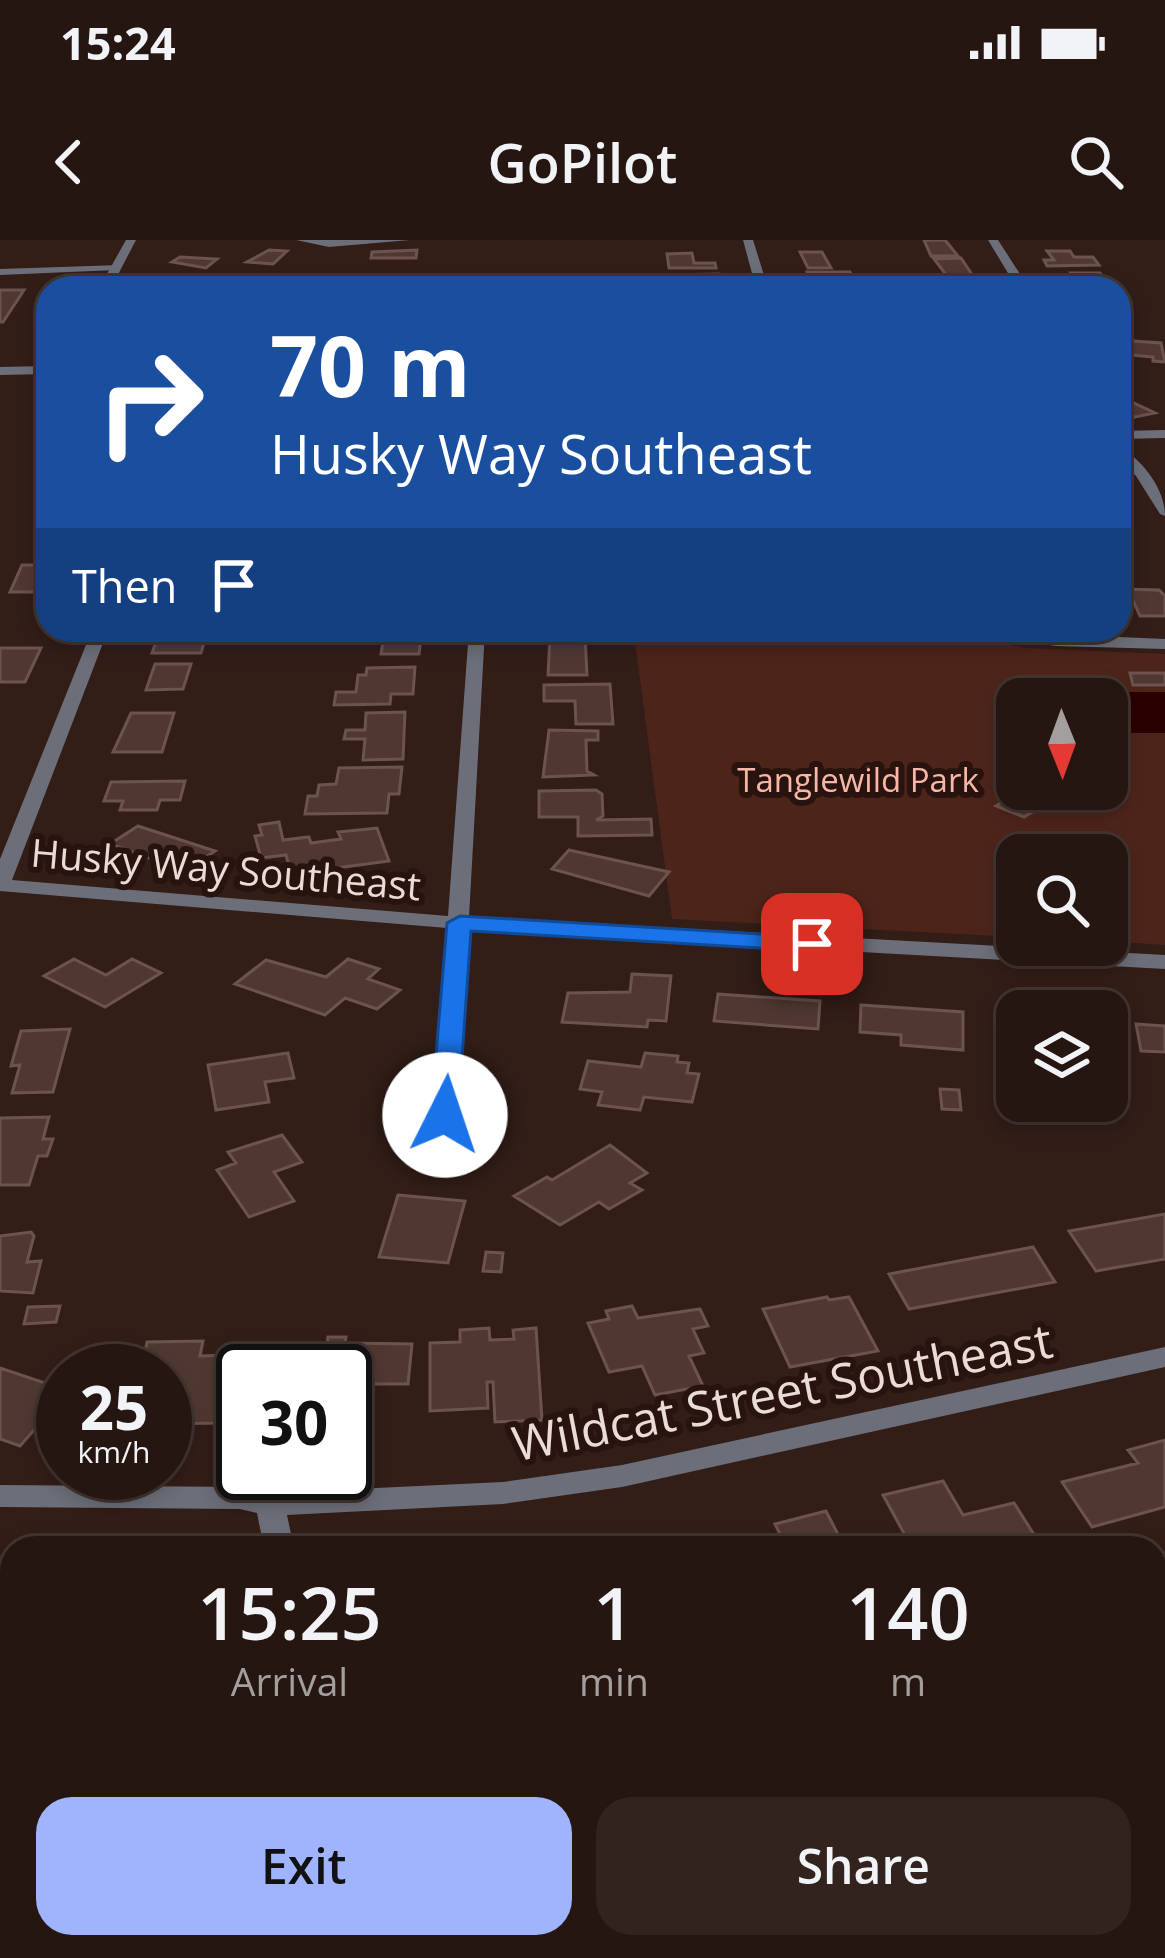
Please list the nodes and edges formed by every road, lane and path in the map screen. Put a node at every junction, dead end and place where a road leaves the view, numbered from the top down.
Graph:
1 (131, 240) edge
2 (301, 240) edge
3 (404, 240) edge
4 (748, 240) edge
5 (993, 240) edge
6 (116, 267) junction
7 (0, 272) edge
8 (111, 276) edge
9 (758, 276) edge
10 (1016, 276) edge
11 (0, 370) edge
12 (36, 370) edge
13 (1165, 434) edge
14 (1131, 435) edge
15 (1131, 463) edge
16 (1165, 511) edge
17 (95, 642) edge
18 (476, 642) edge
19 (1093, 642) edge
20 (1165, 644) edge
21 (0, 885) edge
22 (460, 923) junction
23 (1165, 962) edge
24 (445, 1115) dead end
25 (1165, 1357) edge
26 (0, 1496) edge
27 (270, 1504) junction
28 (277, 1536) edge

1 - 6 street
2 - 3 lane
4 - 9 street
5 - 10 street
6 - 7 lane
6 - 8 street
11 - 12 street
13 - 14 street
15 - 16 street
17 - 21 street
18 - 22 street
19 - 20 street
21 - 22 street, Husky Way Southeast
22 - 23 street, Husky Way Southeast
22 - 24 street
25 - 27 street, Wildcat Street Southeast
26 - 27 street, Wildcat Street Southeast
27 - 28 street

